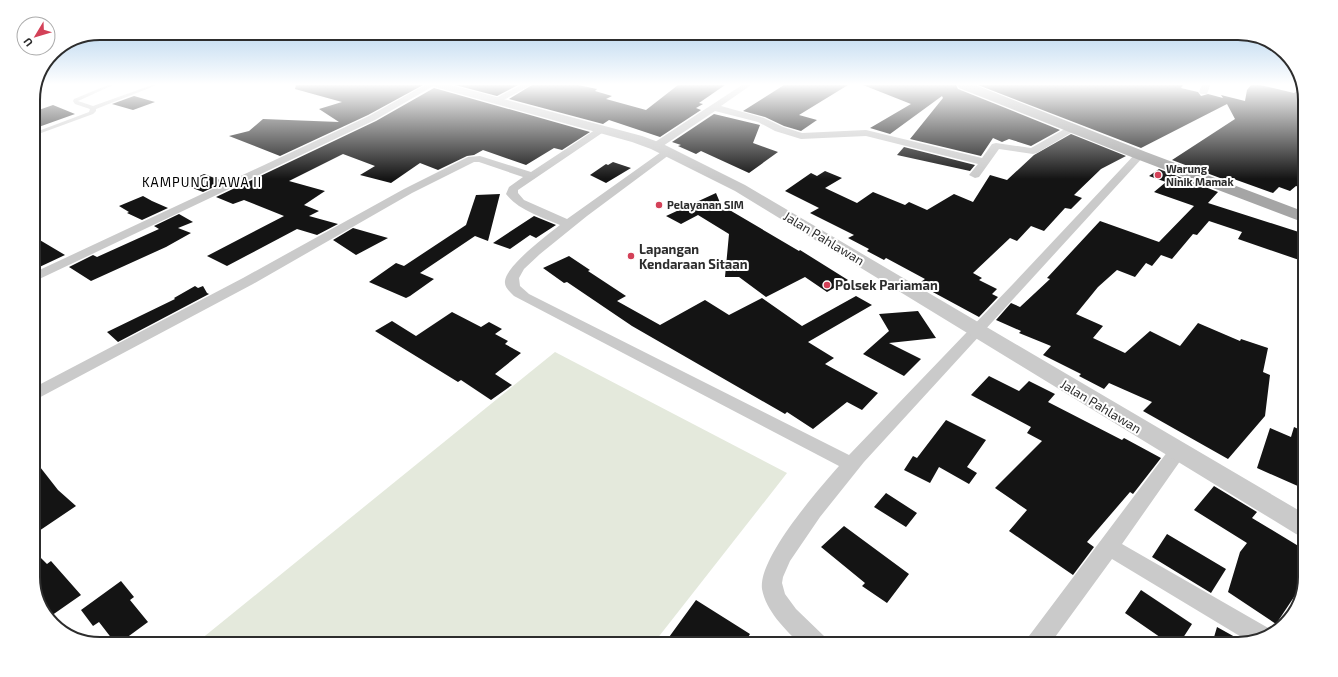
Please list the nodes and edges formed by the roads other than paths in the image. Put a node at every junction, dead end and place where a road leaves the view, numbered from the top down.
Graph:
1 (82, 117) edge
2 (375, 117) edge
3 (557, 117) edge
4 (701, 117) edge
5 (749, 117) edge
6 (1049, 117) edge
7 (1054, 117) edge
8 (1074, 128) junction
9 (601, 129) junction
10 (40, 133) edge
11 (662, 149) junction
12 (1140, 155) junction
13 (984, 162) junction
14 (975, 175) dead end
15 (532, 176) junction
16 (1298, 207) edge
17 (1298, 215) edge
18 (568, 225) junction
19 (40, 275) edge
20 (978, 331) junction
21 (40, 391) edge
22 (1177, 452) junction
23 (850, 464) junction
24 (1298, 523) edge
25 (1109, 547) junction
26 (1257, 634) edge
27 (809, 637) edge
28 (1042, 637) edge

1 - 10 lane
2 - 19 street
3 - 9 street, Jalan Pahlawan
4 - 11 street
5 - 13 street
6 - 8 main road
7 - 16 main road
8 - 12 main road
8 - 13 street
9 - 11 street, Jalan Pahlawan
9 - 15 street
11 - 18 street
11 - 20 street, Jalan Pahlawan
12 - 17 main road
12 - 20 street
13 - 14 street
15 - 18 street
15 - 21 street
18 - 23 street
20 - 22 street, Jalan Pahlawan
20 - 23 street
22 - 24 street, Jalan Pahlawan
22 - 25 street
23 - 27 street
25 - 26 street
25 - 28 street

